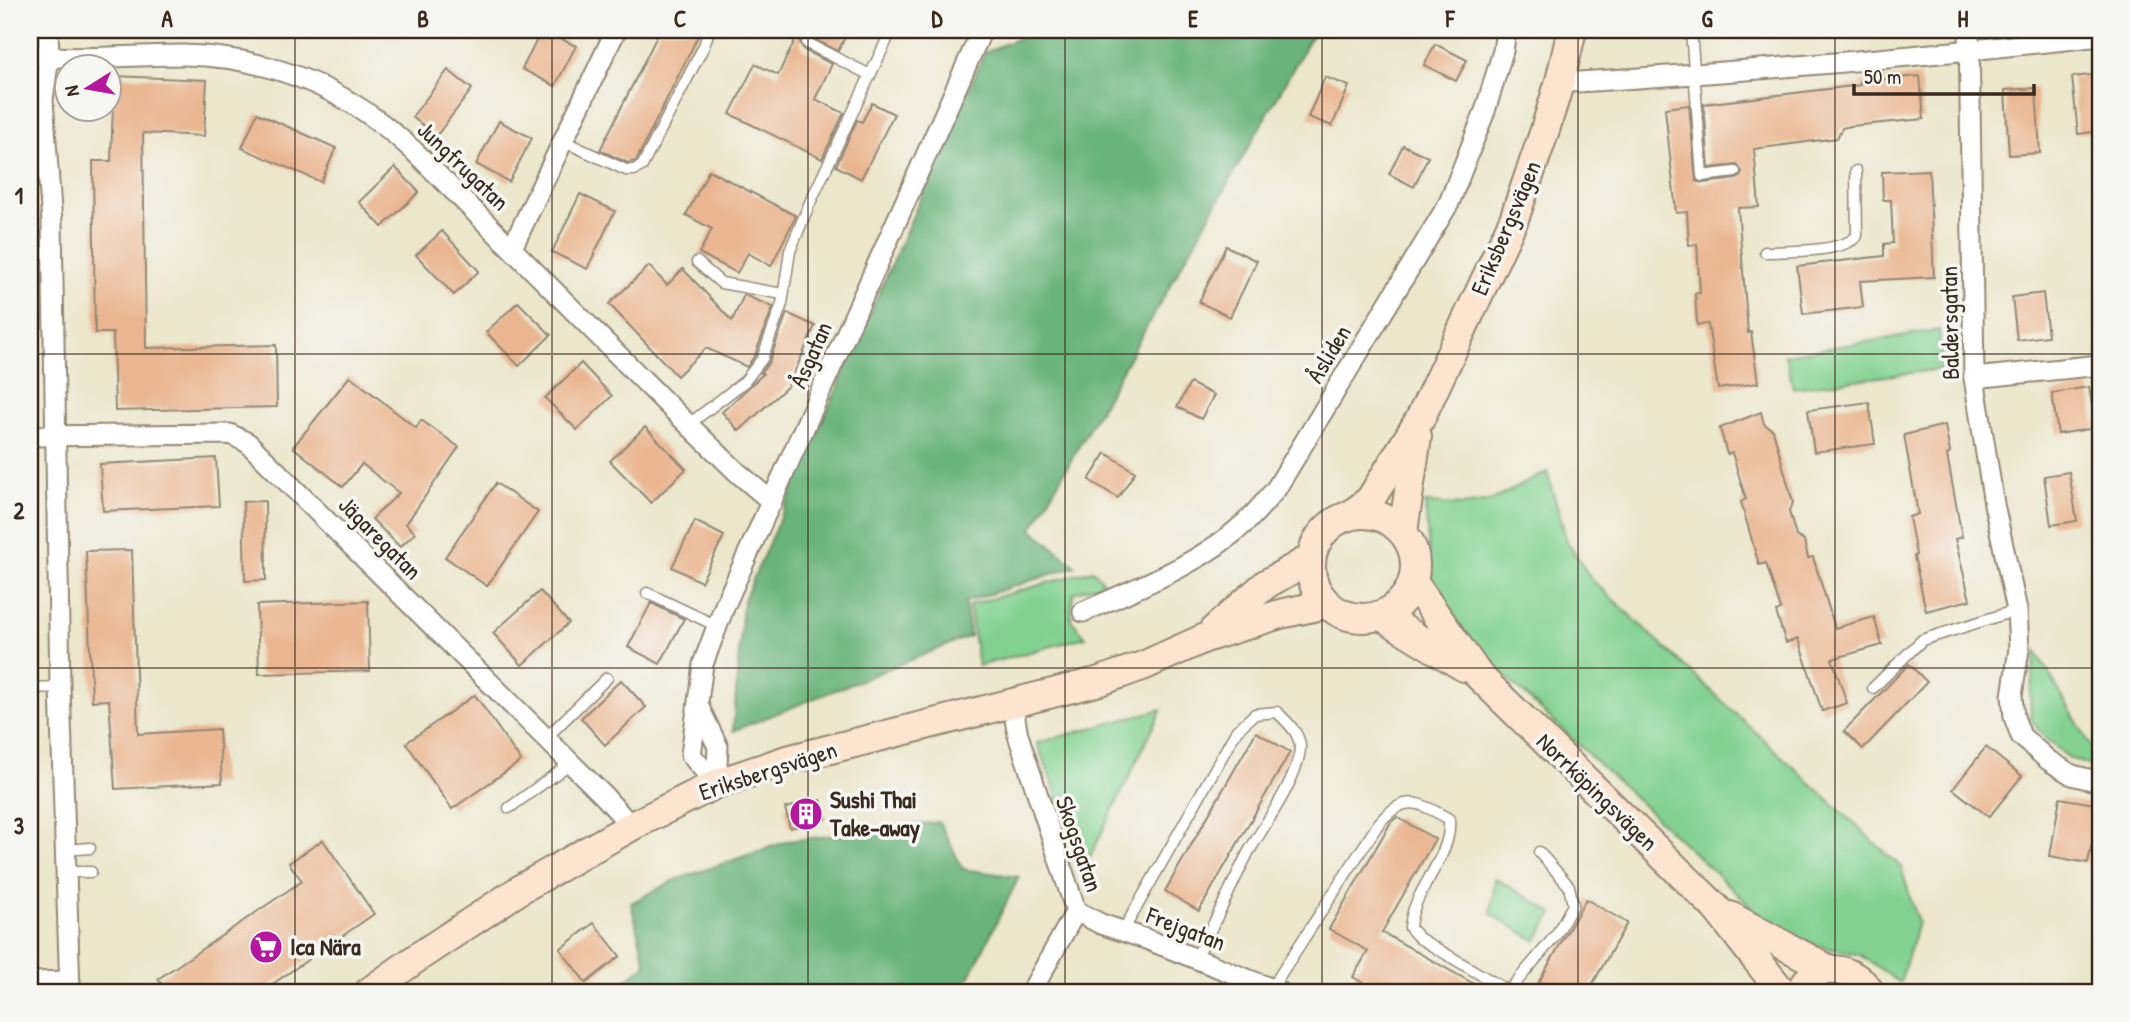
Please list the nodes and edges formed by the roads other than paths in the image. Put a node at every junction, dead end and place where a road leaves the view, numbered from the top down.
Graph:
1 (48, 30) edge
2 (616, 30) edge
3 (709, 30) edge
4 (982, 30) edge
5 (1506, 30) edge
6 (1572, 30) edge
7 (1691, 30) edge
8 (1969, 30) edge
9 (891, 31) edge
10 (2100, 36) edge
11 (807, 43) dead end
12 (1970, 51) junction
13 (39, 56) edge
14 (1694, 74) junction
15 (870, 75) junction
16 (1560, 81) junction
17 (563, 141) junction
18 (1856, 171) dead end
19 (1735, 172) dead end
20 (512, 248) junction
21 (1765, 252) dead end
22 (697, 262) dead end
23 (783, 294) junction
24 (2100, 365) edge
25 (1974, 378) junction
26 (1420, 419) junction
27 (688, 425) junction
28 (30, 436) edge
29 (57, 436) junction
30 (772, 502) junction
31 (1352, 514) junction
32 (1403, 532) junction
33 (1310, 559) junction
34 (1413, 582) junction
35 (647, 593) dead end
36 (1327, 604) junction
37 (2017, 610) junction
38 (1083, 612) dead end
39 (1380, 615) junction
40 (717, 626) junction
41 (1205, 638) junction
42 (1479, 676) junction
43 (607, 678) dead end
44 (60, 687) junction
45 (30, 688) edge
46 (1873, 688) dead end
47 (1012, 703) junction
48 (546, 738) junction
49 (571, 763) junction
50 (2100, 782) edge
51 (716, 784) junction
52 (509, 808) dead end
53 (631, 826) junction
54 (90, 848) dead end
55 (65, 850) junction
56 (1539, 852) dead end
57 (66, 872) junction
58 (91, 872) dead end
59 (1716, 908) junction
60 (1076, 911) junction
61 (1123, 931) junction
62 (1195, 959) junction
63 (1828, 969) junction
64 (30, 982) edge
65 (70, 987) edge
66 (1276, 991) edge
67 (369, 992) edge
68 (1031, 992) edge
69 (1508, 992) edge
70 (1782, 992) edge
71 (1800, 992) edge
72 (1871, 992) edge

1 - 13 street
2 - 17 street
3 - 17 lane
4 - 30 street, Åsgatan
5 - 38 street, Åsliden
6 - 16 main road, Eriksbergsvägen
7 - 14 lane
8 - 12 street, Baldersgatan
9 - 15 lane
10 - 12 street
11 - 15 lane
12 - 14 street
12 - 25 street, Baldersgatan
13 - 20 street, Jungfrugatan
13 - 29 street
14 - 16 street
14 - 19 lane
15 - 23 lane
16 - 26 main road, Eriksbergsvägen
17 - 20 street
18 - 21 lane
20 - 27 street, Jungfrugatan
22 - 23 lane
23 - 27 lane
24 - 25 street
25 - 37 street, Baldersgatan
26 - 31 main road, Eriksbergsvägen
26 - 32 main road, Eriksbergsvägen
27 - 30 street, Jungfrugatan
28 - 29 street, Jägaregatan
29 - 44 street
29 - 48 street, Jägaregatan
30 - 40 street, Åsgatan
31 - 32 main road
31 - 33 main road
32 - 34 main road
33 - 36 main road
33 - 41 main road, Eriksbergsvägen
34 - 39 main road
34 - 42 main road, Norrköpingsvägen
35 - 40 lane
36 - 39 main road
36 - 41 main road, Eriksbergsvägen
37 - 46 lane
37 - 50 street, Baldersgatan
39 - 42 main road, Norrköpingsvägen
40 - 51 street, Åsgatan
41 - 47 main road, Eriksbergsvägen
42 - 59 main road, Norrköpingsvägen
43 - 48 lane
44 - 45 lane
44 - 55 street
47 - 51 main road, Eriksbergsvägen
47 - 60 street, Skogsgatan
48 - 49 street, Jägaregatan
49 - 52 lane
49 - 53 street, Jägaregatan
51 - 53 main road, Eriksbergsvägen
53 - 67 main road, Eriksbergsvägen
54 - 55 lane
55 - 57 street
56 - 69 lane
57 - 58 lane
57 - 65 street
59 - 63 main road, Norrköpingsvägen
59 - 70 main road, Norrköpingsvägen
60 - 61 street, Frejgatan
60 - 68 street, Skogsgatan
61 - 62 street, Frejgatan
61 - 62 lane
62 - 66 street, Frejgatan
63 - 71 main road
63 - 72 main road, Norrköpingsvägen
64 - 65 street
66 - 69 lane

